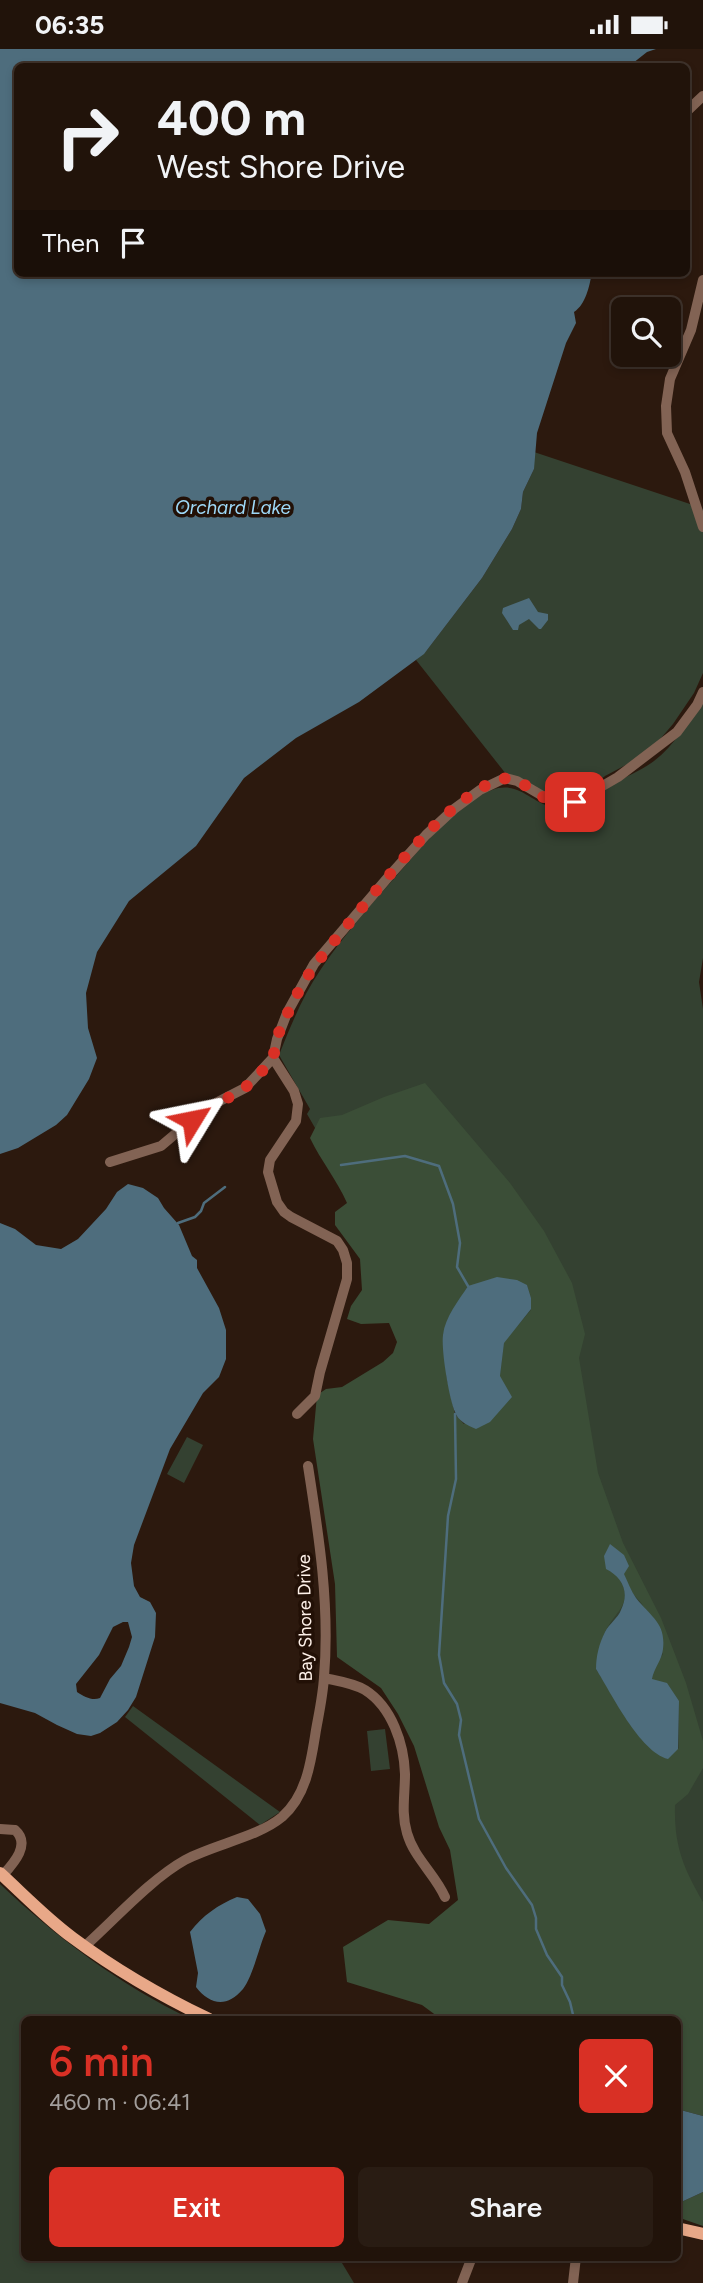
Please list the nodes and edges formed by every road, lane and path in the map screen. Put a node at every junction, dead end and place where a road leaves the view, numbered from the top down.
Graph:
1 (703, 96) edge
2 (690, 108) edge
3 (703, 280) edge
4 (703, 527) edge
5 (703, 692) edge
6 (273, 1058) junction
7 (110, 1163) dead end
8 (297, 1414) dead end
9 (308, 1466) dead end
10 (324, 1678) junction
11 (0, 1829) edge
12 (1, 1872) edge
13 (445, 1897) dead end
14 (85, 1947) junction
15 (203, 2016) edge
16 (681, 2229) edge
17 (703, 2234) edge
18 (471, 2261) edge
19 (576, 2261) edge
20 (463, 2283) edge
21 (573, 2283) edge

1 - 2 street
3 - 4 street
5 - 6 street
6 - 7 street
6 - 8 street
9 - 10 street, Bay Shore Drive
10 - 13 street
10 - 14 street, Bay Shore Drive
11 - 12 street
12 - 14 main road
14 - 15 main road
16 - 17 main road
18 - 20 street
19 - 21 street

